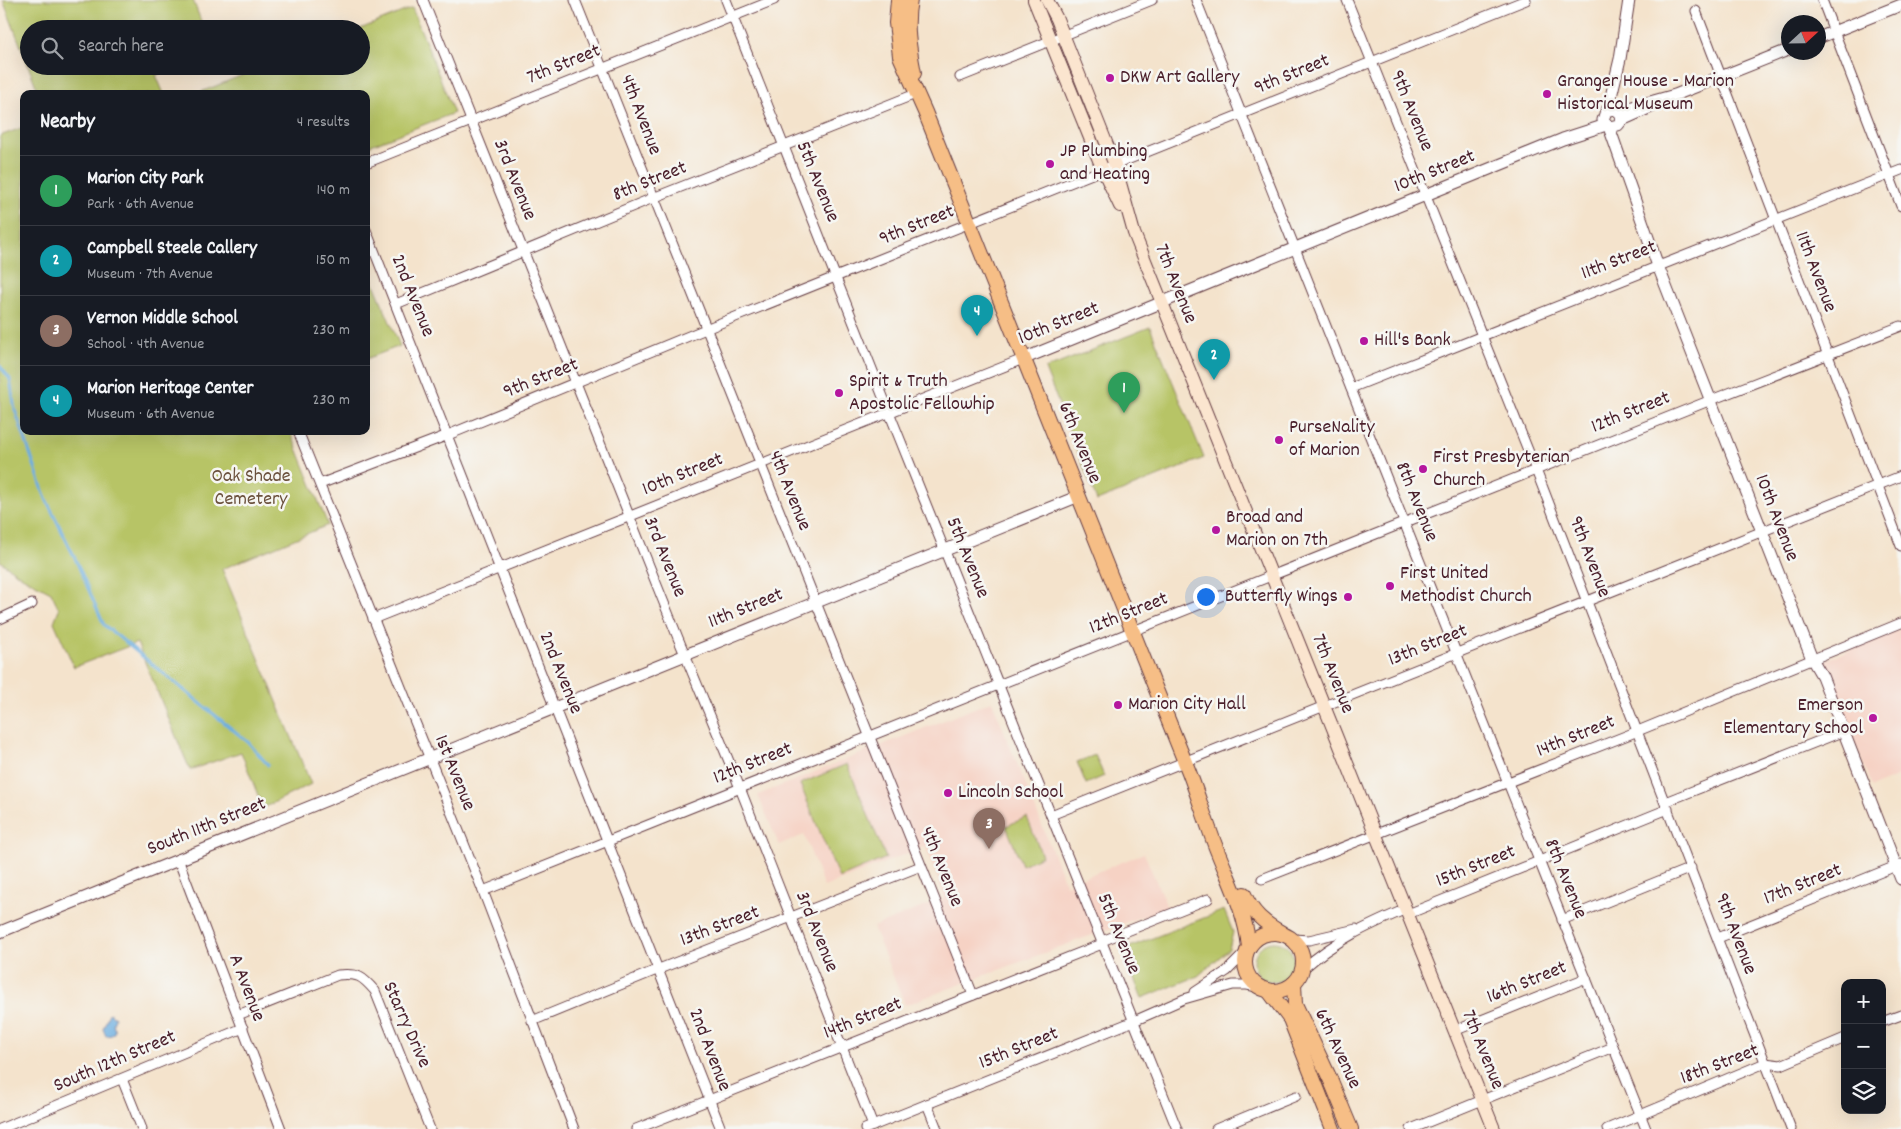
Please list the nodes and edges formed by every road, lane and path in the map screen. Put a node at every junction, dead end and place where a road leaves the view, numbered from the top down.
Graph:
1 (423, 0) edge
2 (575, 0) edge
3 (726, 0) edge
4 (774, 0) edge
5 (898, 0) edge
6 (910, 0) edge
7 (1034, 0) edge
8 (1046, 0) edge
9 (1152, 0) edge
10 (1196, 0) edge
11 (1347, 0) edge
12 (1526, 0) edge
13 (1629, 0) edge
14 (1822, 0) edge
15 (1901, 5) edge
16 (1696, 11) dead end
17 (733, 17) junction
18 (1834, 32) junction
19 (1826, 35) edge
20 (1064, 36) junction
21 (1051, 41) junction
22 (1781, 53) edge
23 (1372, 62) junction
24 (602, 68) junction
25 (1721, 76) junction
26 (960, 77) dead end
27 (918, 94) junction
28 (1241, 115) junction
29 (1613, 118) junction
30 (471, 121) junction
31 (785, 148) junction
32 (370, 162) edge
33 (1115, 166) junction
34 (1103, 170) junction
35 (1901, 170) edge
36 (1889, 175) junction
37 (1426, 196) junction
38 (653, 198) junction
39 (1901, 206) edge
40 (1776, 220) junction
41 (970, 224) junction
42 (1134, 233) junction
43 (370, 240) edge
44 (1296, 248) junction
45 (524, 252) junction
46 (1658, 266) junction
47 (836, 278) junction
48 (1162, 303) junction
49 (396, 304) junction
50 (1901, 326) edge
51 (706, 329) junction
52 (1482, 335) junction
53 (1828, 354) junction
54 (1023, 359) junction
55 (576, 383) junction
56 (1351, 388) junction
57 (1711, 400) junction
58 (889, 412) junction
59 (300, 435) edge
60 (448, 435) junction
61 (760, 464) junction
62 (1536, 470) junction
63 (1901, 476) edge
64 (320, 484) junction
65 (1878, 485) junction
66 (1079, 496) junction
67 (629, 516) junction
68 (1406, 523) junction
69 (1761, 533) junction
70 (1901, 546) edge
71 (945, 550) junction
72 (500, 568) junction
73 (1272, 575) junction
74 (1587, 601) junction
75 (815, 602) junction
76 (32, 604) dead end
77 (373, 619) junction
78 (0, 620) edge
79 (1901, 623) edge
80 (1132, 631) junction
81 (1457, 653) junction
82 (684, 655) junction
83 (1812, 659) junction
84 (998, 684) junction
85 (1325, 706) junction
86 (555, 708) junction
87 (1638, 731) junction
88 (1844, 731) junction
89 (870, 736) junction
90 (429, 759) junction
91 (1184, 761) junction
92 (1508, 783) junction
93 (740, 788) junction
94 (1666, 806) junction
95 (1203, 808) junction
96 (1051, 815) junction
97 (1376, 835) junction
98 (608, 841) junction
99 (178, 859) junction
100 (1539, 861) junction
101 (1898, 865) edge
102 (921, 866) junction
103 (1691, 868) junction
104 (1901, 879) edge
105 (1262, 880) dead end
106 (483, 891) junction
107 (1208, 899) dead end
108 (1407, 912) junction
109 (791, 918) junction
110 (1562, 920) junction
111 (1366, 926) junction
112 (0, 932) edge
113 (1290, 937) junction
114 (1718, 938) junction
115 (1102, 942) junction
116 (1249, 948) junction
117 (659, 969) junction
118 (1302, 969) junction
119 (1586, 978) junction
120 (1294, 984) junction
121 (1265, 989) junction
122 (973, 995) junction
123 (1184, 999) junction
124 (238, 1015) junction
125 (1901, 1015) edge
126 (532, 1021) junction
127 (1134, 1021) junction
128 (1886, 1021) edge
129 (243, 1028) junction
130 (1454, 1031) junction
131 (1841, 1040) edge
132 (842, 1046) junction
133 (1613, 1047) junction
134 (1765, 1063) junction
135 (122, 1079) junction
136 (1296, 1096) dead end
137 (710, 1099) junction
138 (1482, 1099) junction
139 (927, 1104) junction
140 (1641, 1116) junction
141 (23, 1119) junction
142 (869, 1128) edge
143 (0, 1129) edge
144 (27, 1129) edge
145 (142, 1129) edge
146 (281, 1129) edge
147 (430, 1129) edge
148 (574, 1129) edge
149 (636, 1129) edge
150 (721, 1129) edge
151 (937, 1129) edge
152 (1177, 1129) edge
153 (1216, 1129) edge
154 (1333, 1129) edge
155 (1351, 1129) edge
156 (1412, 1129) edge
157 (1494, 1129) edge
158 (1608, 1129) edge
159 (1646, 1129) edge
160 (1791, 1129) edge

1 - 30 street, 3rd Avenue
2 - 24 street, 4th Avenue
3 - 17 street, 5th Avenue
4 - 17 street, 7th Street
5 - 27 main road, 6th Avenue
6 - 27 main road, 6th Avenue
7 - 21 main road, 7th Avenue
8 - 20 main road, 7th Avenue
9 - 20 street
10 - 28 street, 8th Avenue
11 - 23 street, 9th Avenue
12 - 23 street, 9th Street
13 - 29 street, 10th Avenue
14 - 18 street
15 - 18 street
16 - 25 street, 11th Avenue
17 - 24 street, 7th Street
17 - 31 street, 5th Avenue
18 - 19 street
18 - 36 street
20 - 21 street
20 - 33 main road, 7th Avenue
21 - 26 street
21 - 34 main road, 7th Avenue
22 - 25 street, 10th Street
23 - 28 street, 9th Street
23 - 37 street, 9th Avenue
24 - 30 street, 7th Street
24 - 38 street, 4th Avenue
25 - 29 street, 10th Street
25 - 40 street, 11th Avenue
27 - 31 street, 8th Street
27 - 41 main road, 6th Avenue
28 - 33 street, 9th Street
28 - 44 street, 8th Avenue
29 - 37 street, 10th Street
29 - 46 street, 10th Avenue
30 - 32 street, 7th Street
30 - 45 street, 3rd Avenue
31 - 38 street, 8th Street
31 - 47 street, 5th Avenue
33 - 34 street, 9th Street
33 - 42 main road, 7th Avenue
34 - 41 street, 9th Street
34 - 42 main road, 7th Avenue
35 - 36 street, 11th Street
36 - 39 street
36 - 40 street, 11th Street
37 - 44 street, 10th Street
37 - 52 street, 9th Avenue
38 - 45 street, 8th Street
38 - 51 street, 4th Avenue
40 - 46 street, 11th Street
40 - 53 street, 11th Avenue
41 - 47 street, 9th Street
41 - 54 main road, 6th Avenue
42 - 48 main road, 7th Avenue
43 - 49 street, 2nd Avenue
44 - 48 street, 10th Street
44 - 56 street, 8th Avenue
45 - 49 street, 8th Street
45 - 55 street, 3rd Avenue
46 - 52 street, 11th Street
46 - 57 street, 10th Avenue
47 - 51 street, 9th Street
47 - 58 street, 5th Avenue
48 - 54 street, 10th Street
48 - 73 main road, 7th Avenue
49 - 60 street, 2nd Avenue
50 - 53 street, 12th Street
51 - 55 street, 9th Street
51 - 61 street, 4th Avenue
52 - 56 street, 11th Street
52 - 62 street, 9th Avenue
53 - 57 street, 12th Street
53 - 65 street, 11th Avenue
54 - 58 street, 10th Street
54 - 66 main road, 6th Avenue
55 - 60 street, 9th Street
55 - 67 street, 3rd Avenue
56 - 68 street, 8th Avenue
57 - 62 street, 12th Street
57 - 69 street, 10th Avenue
58 - 61 street, 10th Street
58 - 71 street, 5th Avenue
59 - 64 street, 1st Avenue
60 - 64 street, 9th Street
60 - 72 street, 2nd Avenue
61 - 67 street, 10th Street
61 - 75 street, 4th Avenue
62 - 68 street, 12th Street
62 - 74 street, 9th Avenue
63 - 65 street, 13th Street
64 - 77 street, 1st Avenue
65 - 69 street, 13th Street
65 - 70 street, 11th Avenue
66 - 71 street, 11th Street
66 - 80 main road, 6th Avenue
67 - 72 street, 10th Street
67 - 82 street, 3rd Avenue
68 - 73 street, 12th Street
68 - 81 street, 8th Avenue
69 - 74 street, 13th Street
69 - 83 street, 10th Avenue
71 - 75 street, 11th Street
71 - 84 street, 5th Avenue
72 - 77 street, 10th Street
72 - 86 street, 2nd Avenue
73 - 80 street, 12th Street
73 - 85 main road, 7th Avenue
74 - 81 street, 13th Street
74 - 87 street, 9th Avenue
75 - 82 street, 11th Street
75 - 89 street, 4th Avenue
76 - 78 street
77 - 90 street, 1st Avenue
79 - 83 street, 14th Street
80 - 84 street, 12th Street
80 - 91 main road, 6th Avenue
81 - 85 street, 13th Street
81 - 92 street, 8th Avenue
82 - 86 street, 11th Street
82 - 93 street, 3rd Avenue
83 - 87 street, 14th Street
83 - 88 street, 10th Avenue
84 - 89 street, 12th Street
84 - 96 street, 5th Avenue
85 - 91 street, 13th Street
85 - 97 main road, 7th Avenue
86 - 90 street, 11th Street
86 - 98 street, 2nd Avenue
87 - 92 street, 14th Street
87 - 94 street, 9th Avenue
88 - 94 street, 15th Street
88 - 101 street, 10th Avenue
89 - 93 street, 12th Street
89 - 102 street, 4th Avenue
90 - 99 street, South 11th Street
90 - 106 street, 1st Avenue
91 - 95 main road, 6th Avenue
91 - 96 street, 13th Street
92 - 97 street, 14th Street
92 - 100 street, 8th Avenue
93 - 98 street, 12th Street
93 - 109 street, 3rd Avenue
94 - 100 street, 15th Street
94 - 103 street, 9th Avenue
95 - 113 main road, 6th Avenue
95 - 116 main road, 6th Avenue
96 - 115 street, 5th Avenue
97 - 105 street, 14th Street
97 - 108 main road, 7th Avenue
98 - 106 street, 12th Street
98 - 117 street, 2nd Avenue
99 - 112 street, South 11th Street
99 - 124 street, A Avenue
100 - 108 street, 15th Street
100 - 110 street, 8th Avenue
101 - 104 street, 10th Avenue
101 - 114 street, 17th Street
102 - 109 street, 13th Street
102 - 122 street, 4th Avenue
103 - 110 street
103 - 114 street, 9th Avenue
106 - 126 street, 1st Avenue
107 - 115 street, 14th Street
108 - 111 street, 15th Street
108 - 130 main road, 7th Avenue
109 - 117 street, 13th Street
109 - 132 street, 3rd Avenue
110 - 119 street, 8th Avenue
111 - 113 street, 15th Street
111 - 118 street, 15th Street
113 - 116 main road
113 - 118 main road
114 - 134 street, 9th Avenue
115 - 122 street, 14th Street
115 - 127 street, 5th Avenue
116 - 121 main road
116 - 123 street, 15th Street
117 - 126 street, 13th Street
117 - 137 street, 2nd Avenue
118 - 120 main road
119 - 130 street, 16th Street
119 - 133 street, 8th Avenue
120 - 121 main road
120 - 155 main road, 6th Avenue
121 - 123 street, 15th Street
121 - 154 main road, 6th Avenue
122 - 132 street, 14th Street
123 - 127 street, 15th Street
124 - 129 street, A Avenue
124 - 147 street, Starry Drive
125 - 128 street
126 - 148 street, 1st Avenue
127 - 139 street, 15th Street
127 - 152 street, 5th Avenue
129 - 135 street, South 12th Street
129 - 146 street, A Avenue
130 - 138 main road, 7th Avenue
131 - 134 street, 18th Street
132 - 137 street, 14th Street
132 - 142 street, 3rd Avenue
133 - 138 street
133 - 140 street, 8th Avenue
134 - 140 street, 18th Street
134 - 160 street, 9th Avenue
135 - 141 street, South 12th Street
135 - 145 street
136 - 153 street
137 - 149 street, 14th Street
137 - 150 street, 2nd Avenue
138 - 156 street
138 - 157 main road, 7th Avenue
139 - 142 street, 15th Street
139 - 151 street
140 - 158 street, 18th Street
140 - 159 street, 8th Avenue
141 - 143 street, South 12th Street
141 - 144 street

